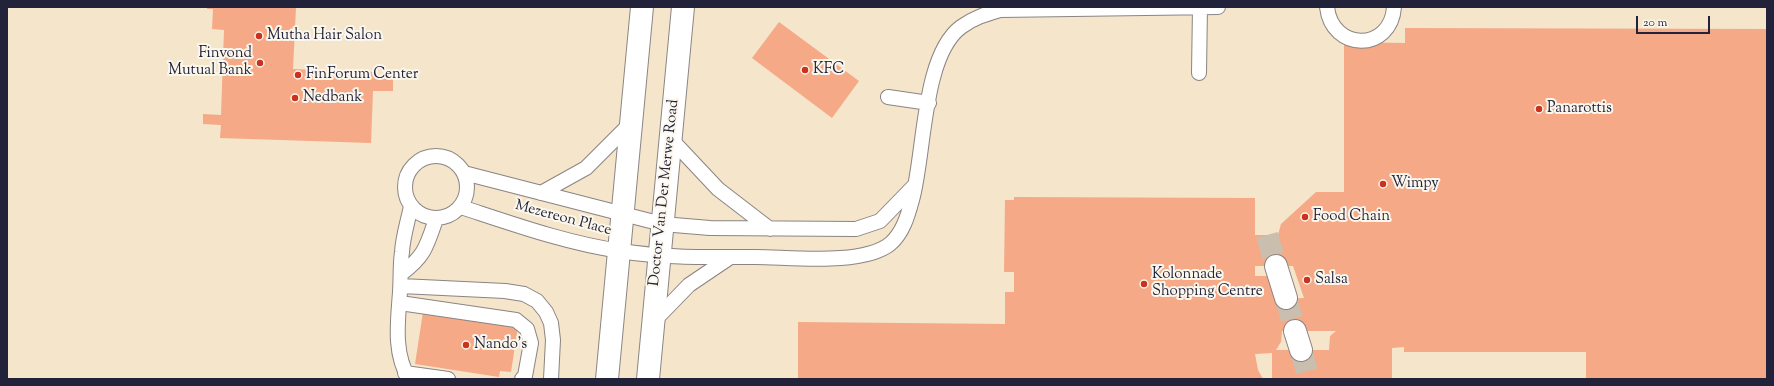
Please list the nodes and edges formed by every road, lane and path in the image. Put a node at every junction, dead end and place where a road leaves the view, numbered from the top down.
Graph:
1 (642, 7) edge
2 (683, 7) edge
3 (1200, 7) edge
4 (1218, 7) edge
5 (1327, 7) edge
6 (1394, 7) edge
7 (1073, 8) edge
8 (1199, 73) dead end
9 (888, 97) dead end
10 (929, 103) junction
11 (631, 123) junction
12 (670, 138) junction
13 (464, 173) junction
14 (917, 184) junction
15 (541, 193) junction
16 (411, 206) junction
17 (461, 208) junction
18 (622, 215) junction
19 (436, 219) junction
20 (662, 224) junction
21 (770, 229) junction
22 (619, 251) junction
23 (659, 255) junction
24 (728, 258) junction
25 (1276, 266) tunnel mouth
26 (401, 280) junction
27 (1286, 298) tunnel mouth
28 (400, 303) junction
29 (652, 322) junction
30 (407, 376) edge
31 (448, 379) edge
32 (522, 379) edge
33 (551, 379) edge
34 (607, 379) edge
35 (648, 379) edge

1 - 11 street
2 - 12 street, Doctor Van Der Merwe Road
3 - 4 lane, Mezereon Place
3 - 7 lane, Mezereon Place
3 - 8 lane
5 - 6 lane
7 - 10 lane, Mezereon Place
9 - 10 lane
10 - 14 lane, Mezereon Place
11 - 15 lane, Mezereon Place
11 - 18 street
12 - 20 street, Doctor Van Der Merwe Road
12 - 21 lane
13 - 15 lane, Mezereon Place
13 - 16 lane
13 - 17 lane
14 - 21 lane, Mezereon Place
14 - 24 lane, Mezereon Place
15 - 18 lane, Mezereon Place
16 - 19 lane
16 - 26 lane
17 - 19 lane
17 - 22 lane, Mezereon Place
18 - 20 lane, Mezereon Place
18 - 22 street
19 - 26 lane
20 - 21 lane, Mezereon Place
20 - 23 street, Doctor Van Der Merwe Road
22 - 23 lane, Mezereon Place
22 - 34 street
23 - 24 lane, Mezereon Place
23 - 29 street, Doctor Van Der Merwe Road
24 - 29 lane
25 - 27 street
26 - 28 lane
26 - 33 lane
28 - 30 lane
28 - 32 lane
29 - 35 street, Doctor Van Der Merwe Road
30 - 31 lane

